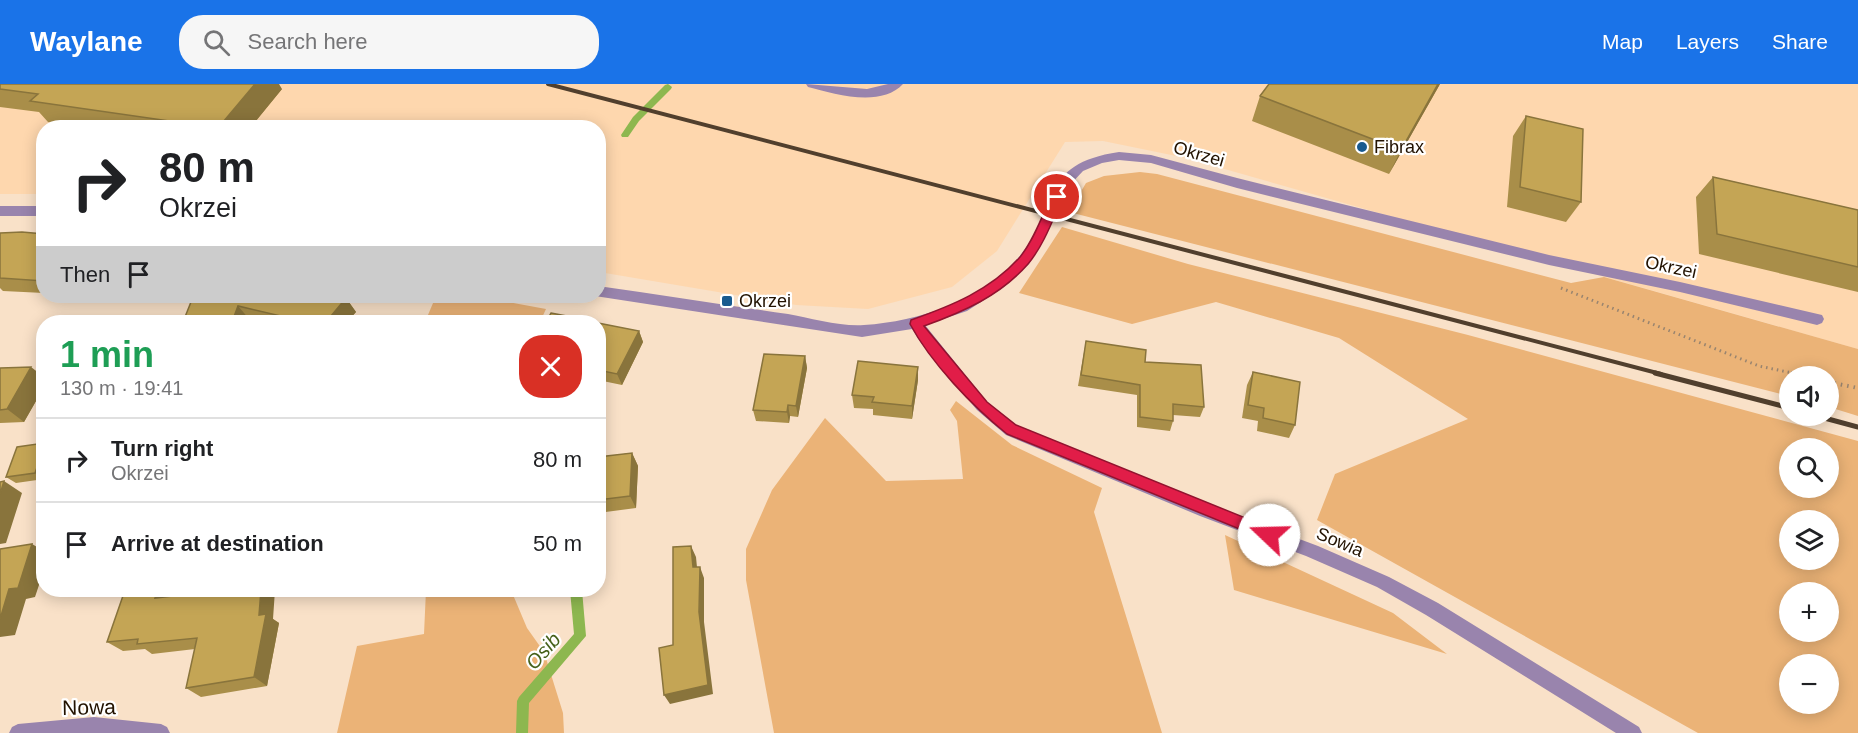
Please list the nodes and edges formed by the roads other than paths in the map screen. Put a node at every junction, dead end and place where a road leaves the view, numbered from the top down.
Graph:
1 (812, 84) edge
2 (897, 84) edge
3 (0, 211) edge
4 (36, 211) edge
5 (606, 292) edge
6 (1816, 319) dead end
7 (916, 324) junction
8 (1605, 725) edge
9 (18, 733) edge
10 (161, 733) edge
11 (1633, 733) edge

1 - 2 street
3 - 4 street
5 - 7 street, Okrzei
6 - 7 street, Okrzei
7 - 8 street, Sowia
8 - 11 street, Sowia
9 - 10 street, Nowa

